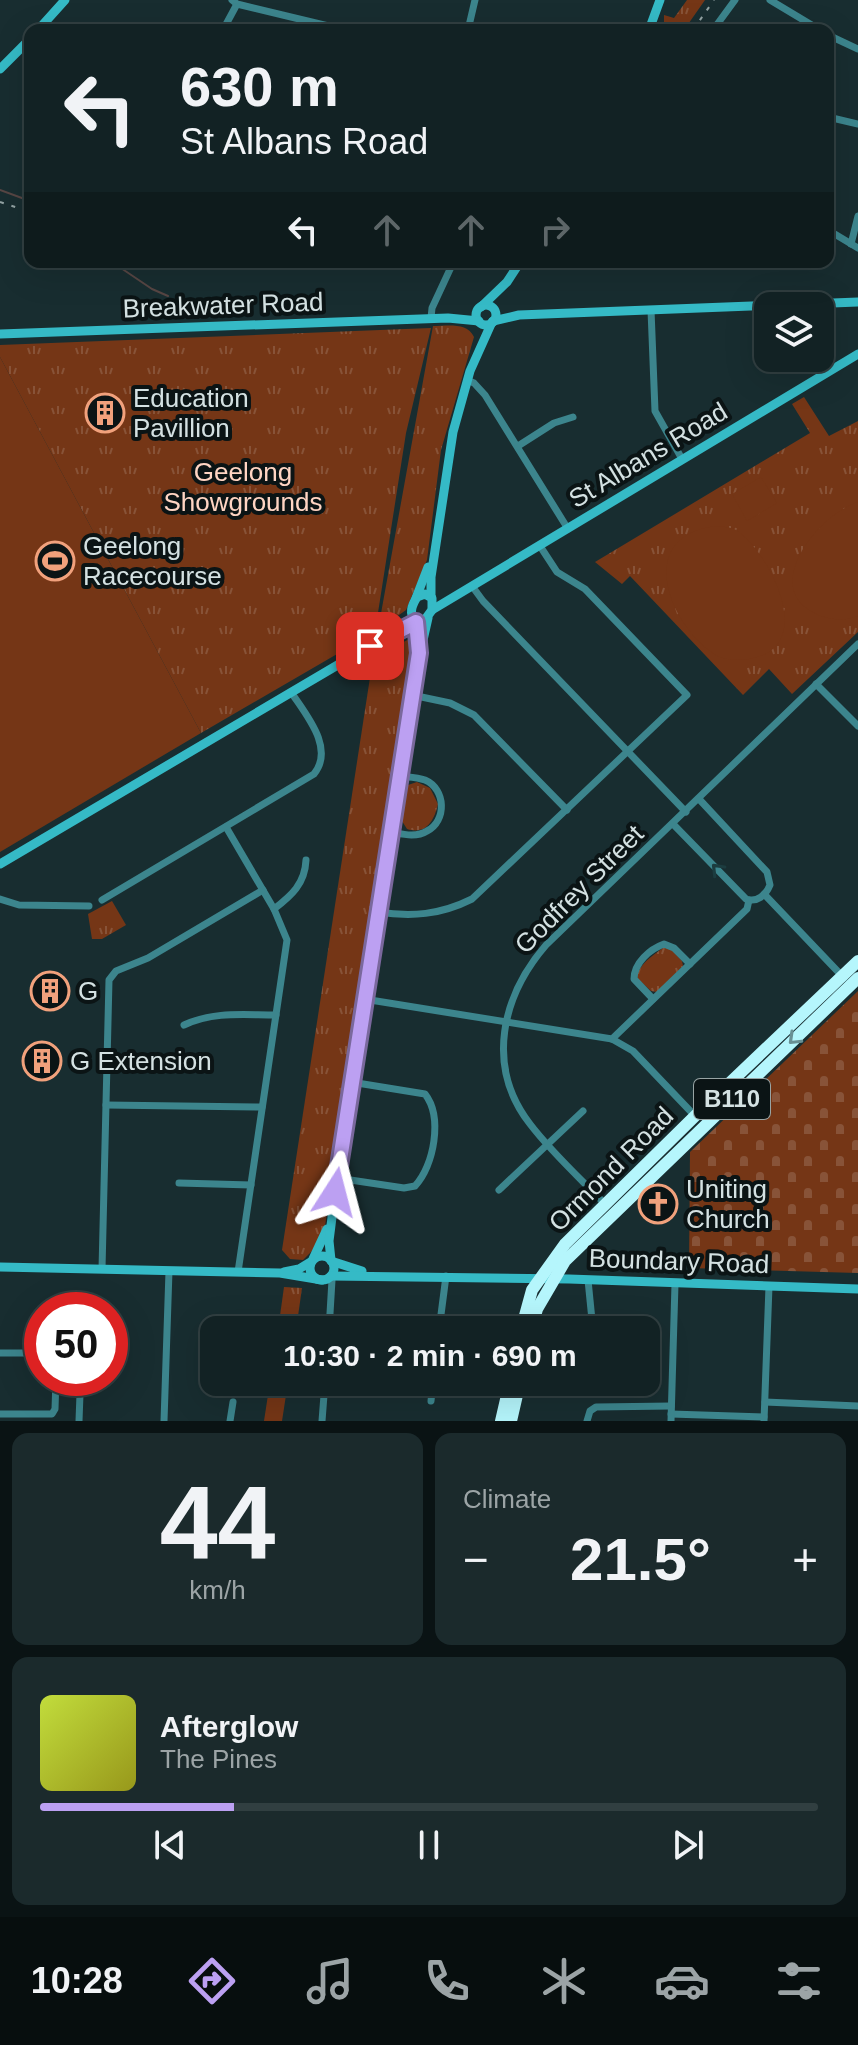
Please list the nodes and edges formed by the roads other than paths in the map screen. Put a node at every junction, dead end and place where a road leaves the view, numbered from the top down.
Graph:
1 (65, 0) edge
2 (475, 0) edge
3 (660, 0) edge
4 (735, 0) edge
5 (770, 0) edge
6 (234, 2) edge
7 (655, 18) junction
8 (43, 24) edge
9 (225, 24) edge
10 (321, 24) edge
11 (469, 24) edge
12 (652, 24) edge
13 (656, 24) edge
14 (717, 24) edge
15 (810, 24) edge
16 (834, 39) edge
17 (24, 45) edge
18 (858, 49) edge
19 (0, 69) edge
20 (834, 118) edge
21 (858, 124) edge
22 (858, 216) edge
23 (834, 234) edge
24 (855, 246) edge
25 (451, 268) edge
26 (518, 268) edge
27 (519, 268) edge
28 (858, 302) edge
29 (651, 310) junction
30 (479, 315) junction
31 (494, 317) junction
32 (431, 318) junction
33 (0, 334) edge
34 (858, 354) edge
35 (476, 355) junction
36 (467, 380) junction
37 (573, 417) dead end
38 (518, 446) junction
39 (682, 459) junction
40 (568, 529) junction
41 (436, 545) junction
42 (540, 546) junction
43 (472, 586) junction
44 (460, 594) junction
45 (431, 596) junction
46 (413, 603) junction
47 (430, 614) junction
48 (416, 622) junction
49 (384, 639) junction
50 (858, 644) edge
51 (419, 653) junction
52 (816, 684) junction
53 (291, 692) junction
54 (412, 695) junction
55 (858, 726) edge
56 (627, 752) junction
57 (400, 776) junction
58 (699, 799) junction
59 (567, 810) junction
60 (686, 812) junction
61 (673, 824) junction
62 (226, 827) junction
63 (390, 832) junction
64 (306, 860) dead end
65 (0, 864) edge
66 (263, 890) junction
67 (764, 894) junction
68 (0, 899) edge
69 (102, 900) dead end
70 (749, 900) junction
71 (89, 906) dead end
72 (274, 909) junction
73 (377, 912) junction
74 (858, 961) edge
75 (690, 964) junction
76 (850, 980) edge
77 (364, 999) junction
78 (653, 999) junction
79 (276, 1015) junction
80 (506, 1021) junction
81 (184, 1025) dead end
82 (612, 1039) junction
83 (351, 1082) junction
84 (106, 1105) junction
85 (262, 1107) junction
86 (583, 1111) dead end
87 (695, 1116) junction
88 (548, 1145) junction
89 (337, 1178) junction
90 (179, 1183) dead end
91 (251, 1185) junction
92 (499, 1190) dead end
93 (606, 1205) junction
94 (331, 1218) junction
95 (313, 1260) junction
96 (331, 1261) junction
97 (0, 1267) edge
98 (102, 1269) junction
99 (169, 1271) junction
100 (238, 1272) junction
101 (280, 1273) junction
102 (402, 1276) junction
103 (446, 1276) junction
104 (326, 1278) junction
105 (538, 1279) junction
106 (554, 1279) junction
107 (588, 1280) junction
108 (675, 1284) junction
109 (769, 1286) junction
110 (858, 1289) edge
111 (330, 1316) edge
112 (441, 1316) edge
113 (525, 1316) edge
114 (535, 1316) edge
115 (592, 1316) edge
116 (0, 1353) edge
117 (24, 1353) edge
118 (55, 1396) edge
119 (80, 1396) edge
120 (324, 1396) edge
121 (432, 1396) edge
122 (507, 1396) edge
123 (517, 1396) edge
124 (431, 1401) dead end
125 (233, 1402) dead end
126 (765, 1402) junction
127 (858, 1406) edge
128 (0, 1414) edge
129 (671, 1414) edge
130 (764, 1419) edge
131 (79, 1421) edge
132 (164, 1421) edge
133 (230, 1421) edge
134 (322, 1421) edge
135 (501, 1421) edge
136 (511, 1421) edge
137 (587, 1421) edge

1 - 8 main road
2 - 11 street
3 - 7 main road
4 - 14 street
5 - 15 street
6 - 9 street
6 - 10 street
7 - 12 main road
7 - 13 main road
16 - 18 street
17 - 19 main road
20 - 21 street
22 - 24 street
23 - 24 street
25 - 32 street
26 - 30 main road
27 - 31 main road
28 - 29 main road
29 - 31 main road
29 - 39 street
30 - 31 main road
30 - 31 main road
30 - 32 main road, Breakwater Road
30 - 35 main road
31 - 35 main road
32 - 33 main road, Breakwater Road
34 - 39 main road, St Albans Road
35 - 36 main road
36 - 38 street
36 - 41 main road
37 - 38 street
38 - 40 street
39 - 40 main road, St Albans Road
40 - 42 main road, St Albans Road
41 - 45 main road
41 - 46 main road
42 - 43 main road, St Albans Road
42 - 56 street
43 - 44 main road, St Albans Road
43 - 56 street
44 - 45 main road, St Albans Road
44 - 47 main road, St Albans Road
45 - 46 main road, St Albans Road
45 - 47 main road
46 - 48 main road
46 - 49 main road
47 - 48 main road, St Albans Road
47 - 51 main road
48 - 49 main road
48 - 51 main road
49 - 53 main road
50 - 52 street, Godfrey Street
51 - 54 main road
52 - 55 street
52 - 58 street, Godfrey Street
53 - 62 street
53 - 65 main road
54 - 57 main road
54 - 59 street
56 - 59 street
56 - 60 street
57 - 63 main road
57 - 63 street
58 - 60 street, Godfrey Street
58 - 67 street
59 - 73 street
60 - 61 street, Godfrey Street
70 -> 61 street
61 - 80 street, Godfrey Street
62 - 66 street
62 - 69 street
63 - 73 main road
64 - 72 street
66 - 72 street
66 - 84 street
67 - 70 street
67 - 76 street
68 - 71 street
70 - 75 street
72 - 79 street
73 - 77 main road
74 - 76 highway, Ormond Road / B110
75 - 78 street
75 - 78 street
76 - 87 highway, Ormond Road / B110
76 -> 106 highway, Ormond Road / B110
77 - 80 street
77 - 83 main road
78 - 82 street
79 - 81 street
79 - 85 street
80 - 82 street
80 - 88 street, Godfrey Street
82 - 87 street
83 - 89 main road
83 - 89 street
84 - 85 street
84 - 98 street
85 - 91 street
86 - 88 street
87 - 93 highway, Ormond Road / B110
88 - 92 street
88 - 93 street, Godfrey Street
89 - 94 main road
90 - 91 street
91 - 100 street
93 - 105 highway, Ormond Road / B110
94 - 95 main road
94 - 96 main road
95 - 96 main road
95 - 101 main road, Boundary Road
95 - 104 main road
96 - 102 main road, Boundary Road
96 - 104 main road
97 - 98 main road, Boundary Road
98 - 99 main road, Boundary Road
99 - 100 main road, Boundary Road
99 - 132 street
100 - 101 main road, Boundary Road
101 - 104 main road, Boundary Road
102 - 103 main road, Boundary Road
102 - 104 main road, Boundary Road
103 - 105 main road, Boundary Road
103 - 112 street
104 - 111 street
105 - 106 main road, Boundary Road
105 - 113 highway, B110
106 - 107 main road, Boundary Road
106 - 114 highway, B110
107 - 108 main road, Boundary Road
107 - 115 street
108 - 109 main road, Boundary Road
108 - 129 street
109 - 110 main road, Boundary Road
109 - 126 street
116 - 117 street
118 - 128 street
119 - 131 street
120 - 134 street
121 - 124 street
122 - 135 highway
123 - 136 highway
125 - 133 street
126 - 127 street
126 - 130 street
129 - 130 street
129 - 137 street

